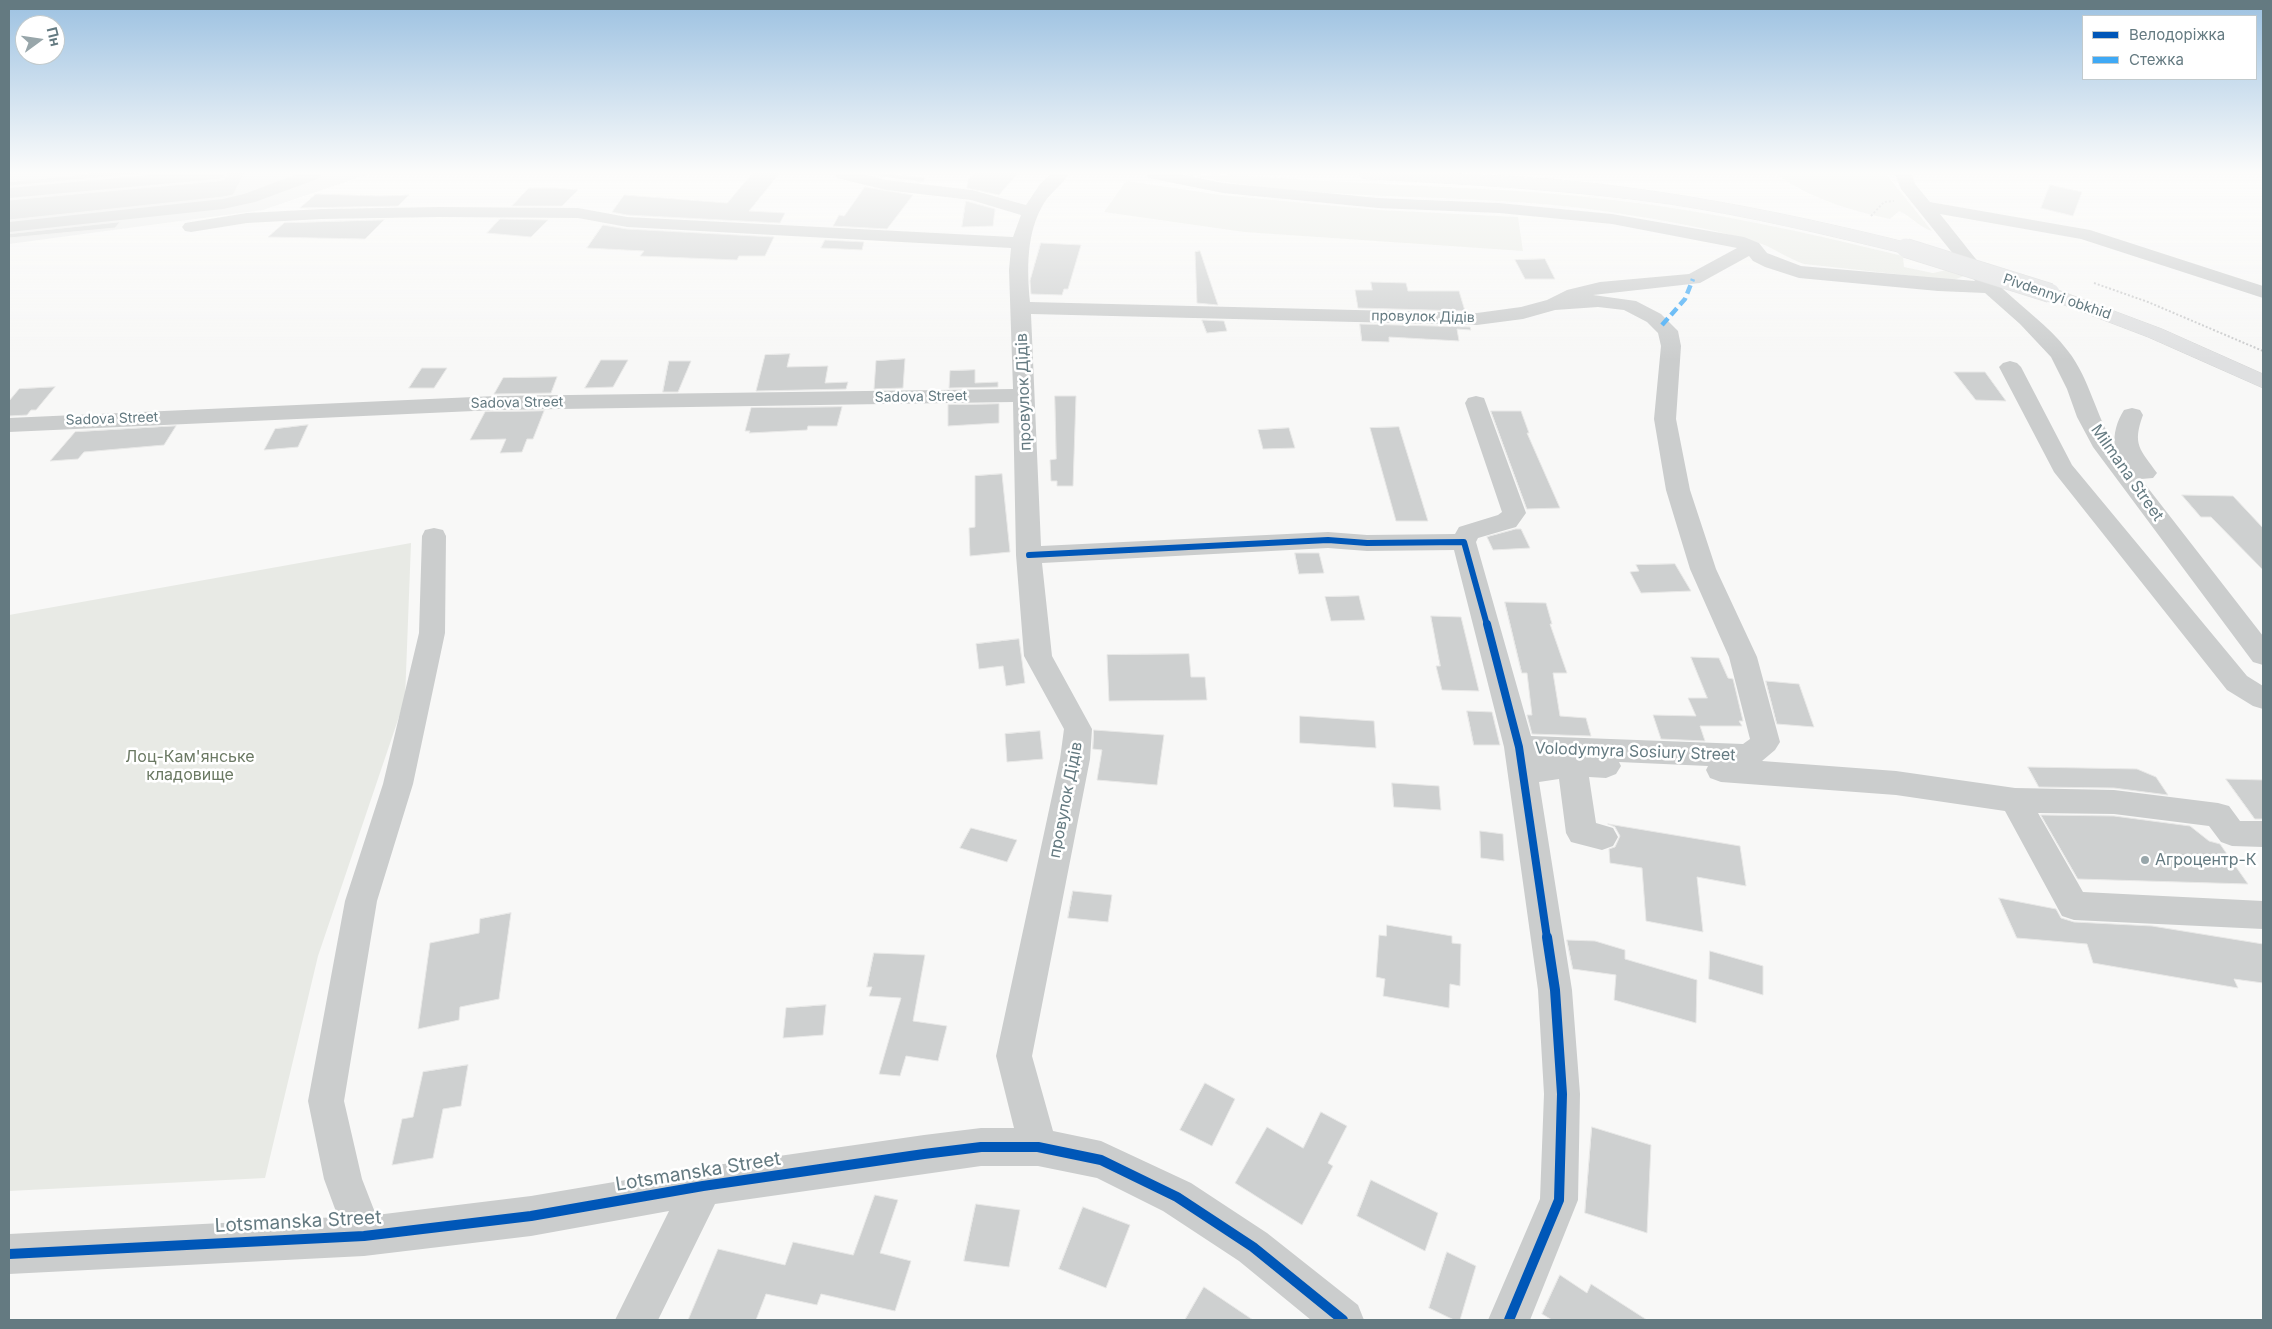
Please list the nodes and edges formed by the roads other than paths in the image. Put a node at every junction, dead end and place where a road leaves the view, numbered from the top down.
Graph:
1 (874, 236) edge
2 (1022, 236) edge
3 (1715, 236) edge
4 (1872, 236) edge
5 (1882, 236) edge
6 (1948, 236) edge
7 (2091, 236) edge
8 (1906, 242) junction
9 (1020, 243) junction
10 (1752, 247) junction
11 (2040, 274) dead end
12 (1990, 287) junction
13 (2263, 292) edge
14 (1554, 304) junction
15 (1021, 308) junction
16 (2010, 367) dead end
17 (2263, 382) edge
18 (1025, 396) junction
19 (1476, 403) dead end
20 (2132, 415) dead end
21 (9, 425) edge
22 (434, 536) dead end
23 (1464, 542) junction
24 (2182, 550) junction
25 (1029, 554) junction
26 (2263, 655) edge
27 (2263, 699) edge
28 (1521, 761) junction
29 (1572, 765) junction
30 (2015, 800) junction
31 (2263, 834) edge
32 (1602, 837) dead end
33 (2263, 915) edge
34 (1038, 1147) junction
35 (703, 1186) junction
36 (364, 1236) junction
37 (9, 1254) edge
38 (636, 1320) edge
39 (1343, 1320) edge
40 (1509, 1320) edge

1 - 9 street
2 - 9 street, провулок Дідів
3 - 10 street
4 - 8 main road, Pivdennyi obkhid
5 - 8 main road, Pivdennyi obkhid
6 - 12 street, Milmana Street
7 - 13 street
8 - 11 main road, Pivdennyi obkhid
8 - 17 main road, Pivdennyi obkhid, bridge
9 - 15 street, провулок Дідів
10 - 12 street
10 - 14 street, провулок Дідів
12 - 24 street, Milmana Street
14 - 15 street, провулок Дідів
14 - 28 street, Volodymyra Sosiury Street
15 - 18 street, провулок Дідів
16 - 27 street
18 - 21 street, Sadova Street
18 - 25 street, провулок Дідів
19 - 23 street
20 - 24 street
22 - 36 street
23 - 25 street
23 - 28 street
24 - 26 street, Milmana Street
25 - 34 street, провулок Дідів
28 - 29 street
28 - 40 street
29 - 30 street
29 - 32 street
30 - 31 street
30 - 33 street
34 - 35 street, Lotsmanska Street
34 - 39 street, Lotsmanska Street
35 - 36 street, Lotsmanska Street
35 - 38 street
36 - 37 street, Lotsmanska Street

